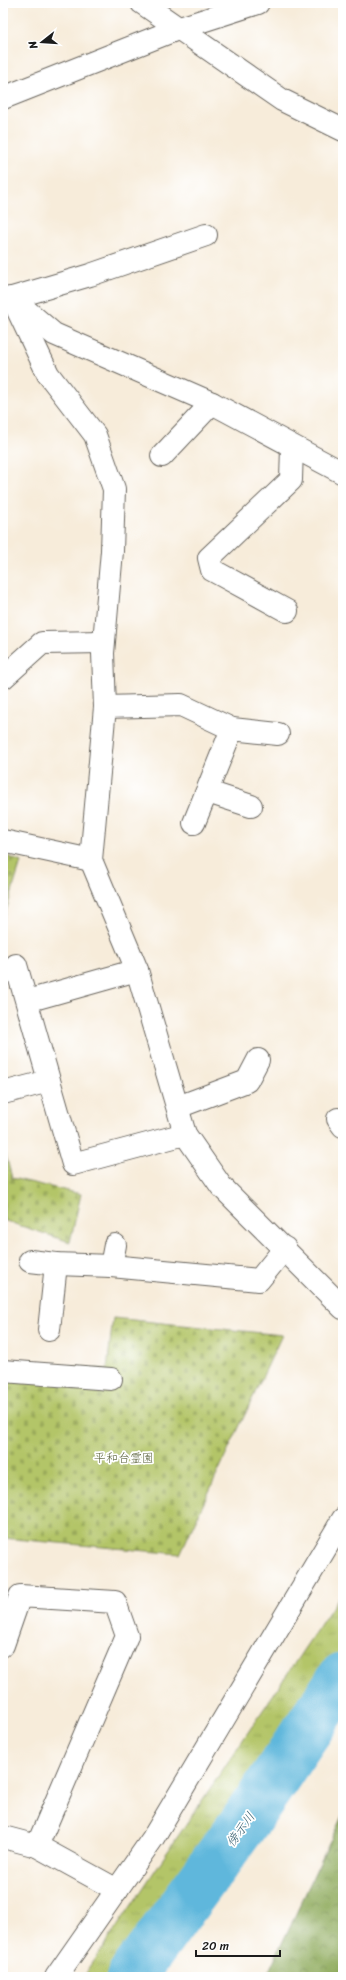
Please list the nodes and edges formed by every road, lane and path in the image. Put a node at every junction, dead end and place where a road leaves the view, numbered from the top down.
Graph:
1 (142, 3) edge
2 (258, 3) edge
3 (180, 28) junction
4 (3, 98) edge
5 (343, 130) edge
6 (206, 235) dead end
7 (8, 298) edge
8 (212, 403) junction
9 (292, 447) junction
10 (162, 456) dead end
11 (343, 473) edge
12 (287, 611) dead end
13 (103, 642) junction
14 (3, 678) edge
15 (105, 707) junction
16 (232, 729) junction
17 (278, 734) dead end
18 (208, 792) junction
19 (251, 806) dead end
20 (194, 823) dead end
21 (3, 841) edge
22 (91, 860) junction
23 (16, 965) dead end
24 (136, 970) junction
25 (27, 1000) junction
26 (258, 1060) dead end
27 (49, 1081) junction
28 (3, 1093) edge
29 (178, 1107) junction
30 (185, 1134) junction
31 (115, 1244) dead end
32 (285, 1248) junction
33 (30, 1261) dead end
34 (56, 1264) junction
35 (111, 1266) junction
36 (341, 1301) edge
37 (49, 1330) dead end
38 (3, 1371) edge
39 (112, 1379) dead end
40 (343, 1519) edge
41 (3, 1645) edge
42 (3, 1837) edge
43 (37, 1846) junction
44 (116, 1890) junction
45 (56, 1977) edge

1 - 3 street
2 - 3 street
3 - 4 street
3 - 5 street
6 - 7 street
7 - 8 street
7 - 13 street
8 - 9 street
8 - 10 street
9 - 11 street
9 - 12 street
13 - 14 street
13 - 15 street
15 - 16 street
15 - 22 street
16 - 17 street
16 - 18 street
18 - 19 street
18 - 20 street
21 - 22 street
22 - 24 street
23 - 25 street
24 - 25 street
24 - 29 street
25 - 27 street
26 - 29 street
27 - 28 street
27 - 30 street
29 - 30 street
30 - 32 street
31 - 35 street
32 - 35 street
32 - 36 street
33 - 34 street
34 - 35 street
34 - 37 street
38 - 39 street
40 - 44 street
41 - 43 street
42 - 43 street
43 - 44 street
44 - 45 street

